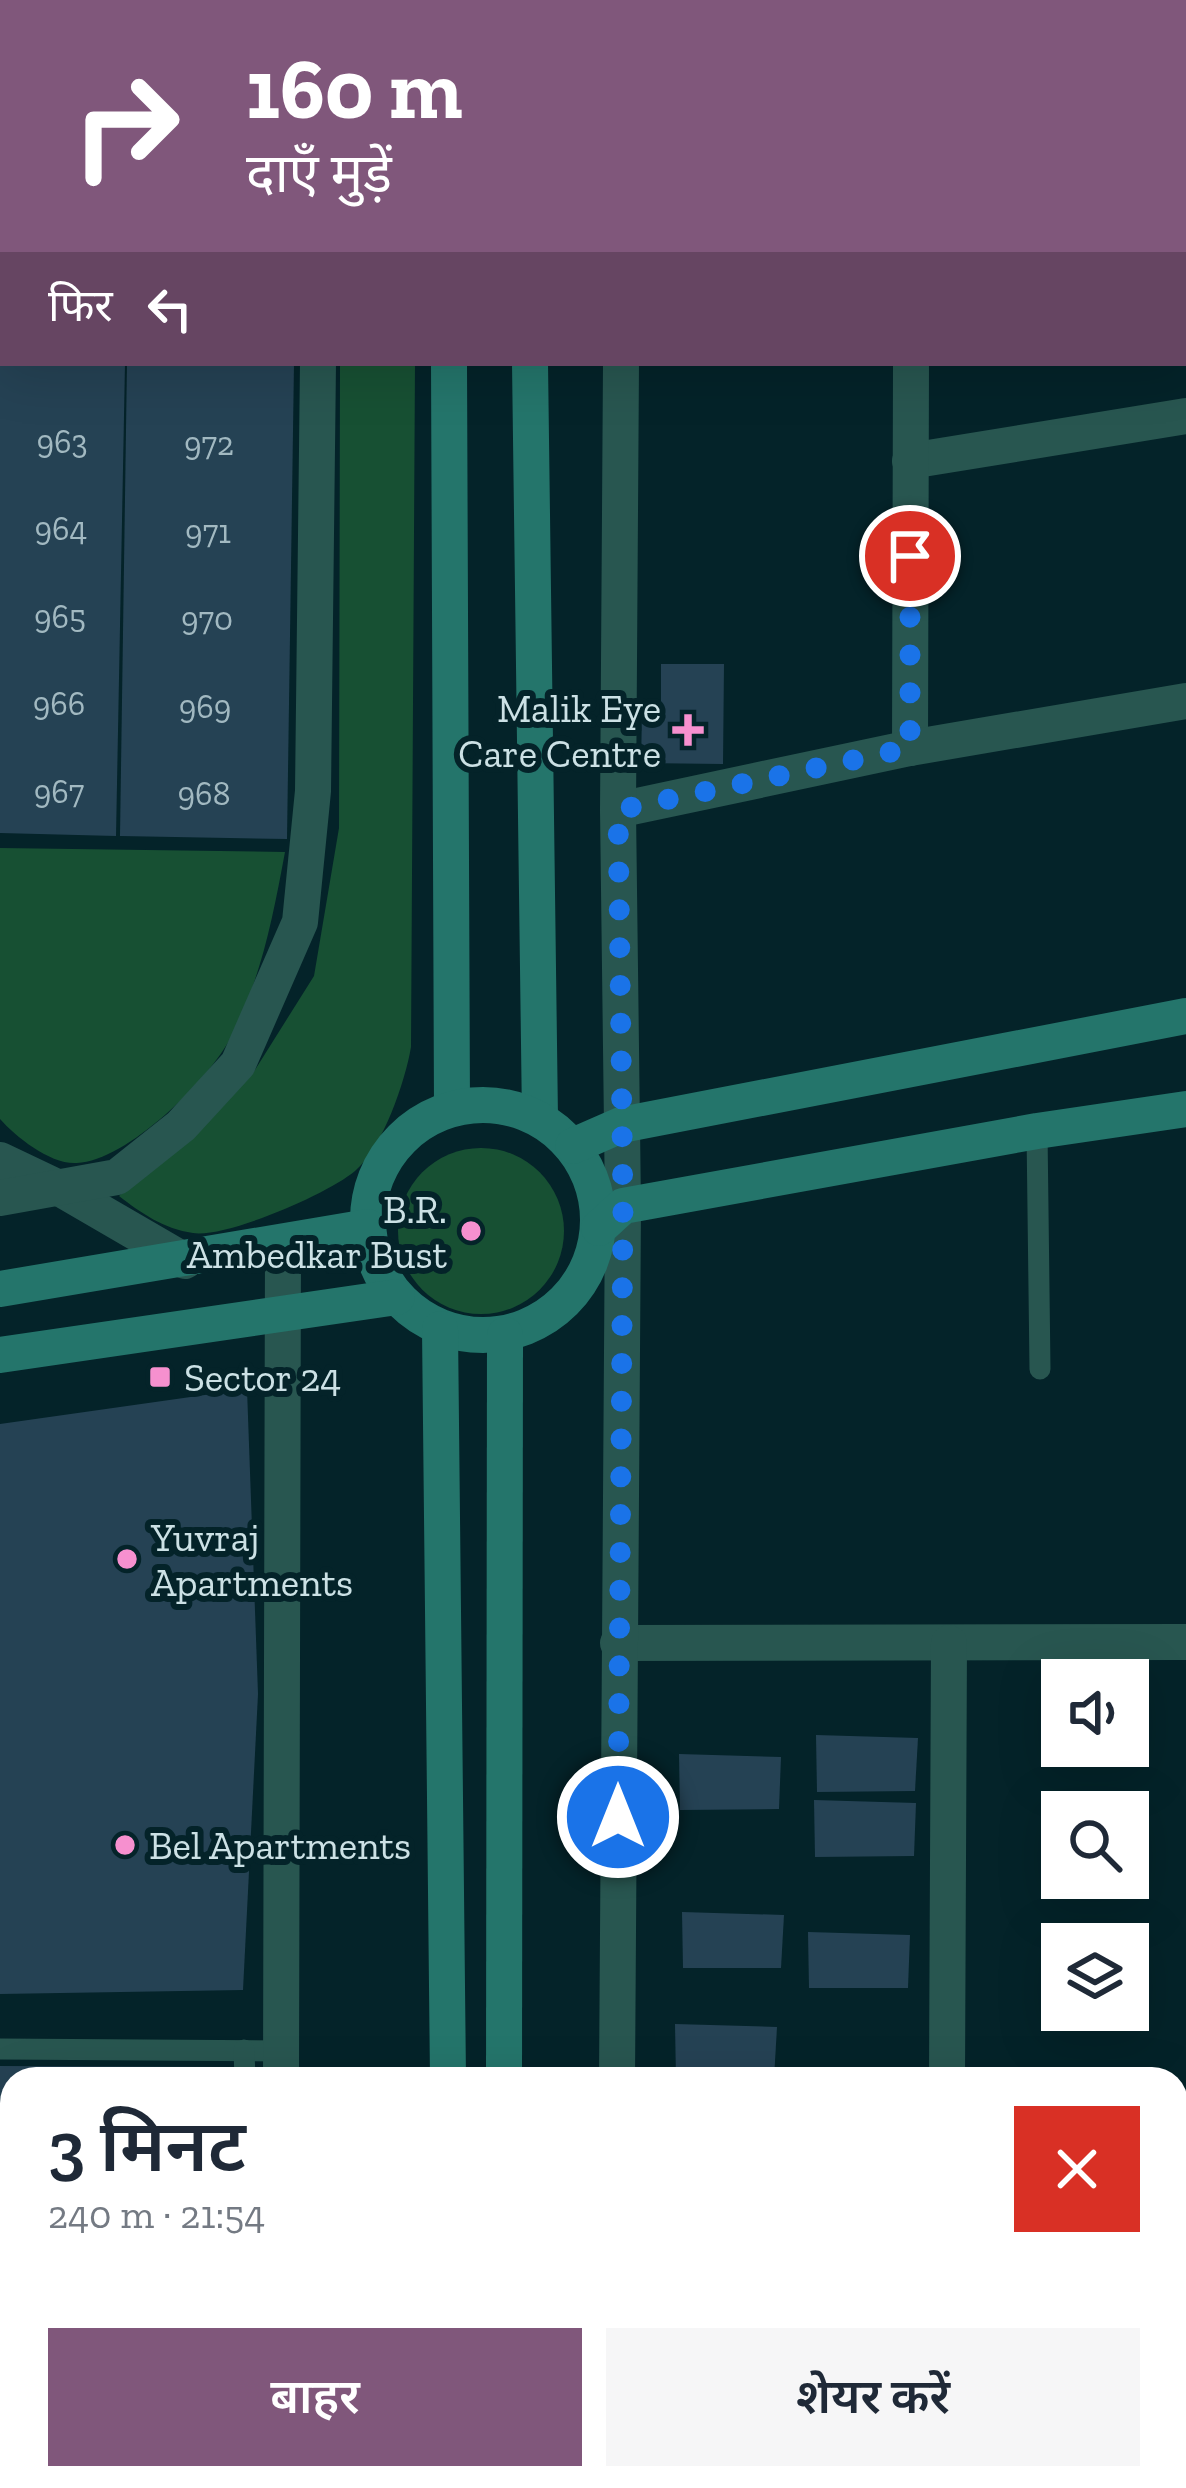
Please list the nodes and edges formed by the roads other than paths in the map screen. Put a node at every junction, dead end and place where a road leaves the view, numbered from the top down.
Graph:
1 (319, 366) edge
2 (449, 366) edge
3 (530, 366) edge
4 (621, 366) edge
5 (910, 366) edge
6 (1186, 416) edge
7 (910, 460) junction
8 (1186, 700) edge
9 (910, 748) junction
10 (618, 810) junction
11 (1186, 1016) edge
12 (452, 1108) junction
13 (1186, 1109) edge
14 (540, 1119) junction
15 (621, 1125) junction
16 (1036, 1131) junction
17 (573, 1147) junction
18 (0, 1160) edge
19 (61, 1189) junction
20 (0, 1198) edge
21 (611, 1217) junction
22 (368, 1227) junction
23 (283, 1243) junction
24 (185, 1261) junction
25 (0, 1289) edge
26 (397, 1298) junction
27 (283, 1312) junction
28 (440, 1329) junction
29 (505, 1335) junction
30 (0, 1355) edge
31 (1040, 1369) dead end
32 (950, 1642) junction
33 (1186, 1642) edge
34 (618, 1643) junction
35 (0, 2049) edge
36 (268, 2060) edge
37 (448, 2067) edge
38 (505, 2067) edge
39 (616, 2067) edge
40 (947, 2067) edge

1 - 19 street
2 - 12 street
3 - 14 street
4 - 10 street
5 - 7 street
6 - 7 street
7 - 9 street
8 - 9 street
9 - 10 street
10 - 15 street
11 - 15 street
12 - 14 street
12 - 22 street
13 - 16 street
14 - 17 street
15 - 17 street
15 - 21 street
16 - 21 street
16 - 31 lane
17 - 21 street
18 - 19 street
19 - 20 street
19 - 24 street
21 - 29 street
21 - 34 street
22 - 23 street
22 - 26 street
23 - 24 street
23 - 27 street
24 - 25 street
26 - 27 street
26 - 28 street
27 - 30 street
27 - 36 street
28 - 29 street
28 - 37 street
29 - 38 street
32 - 33 street
32 - 34 street
32 - 40 street
34 - 39 street
35 - 36 lane

